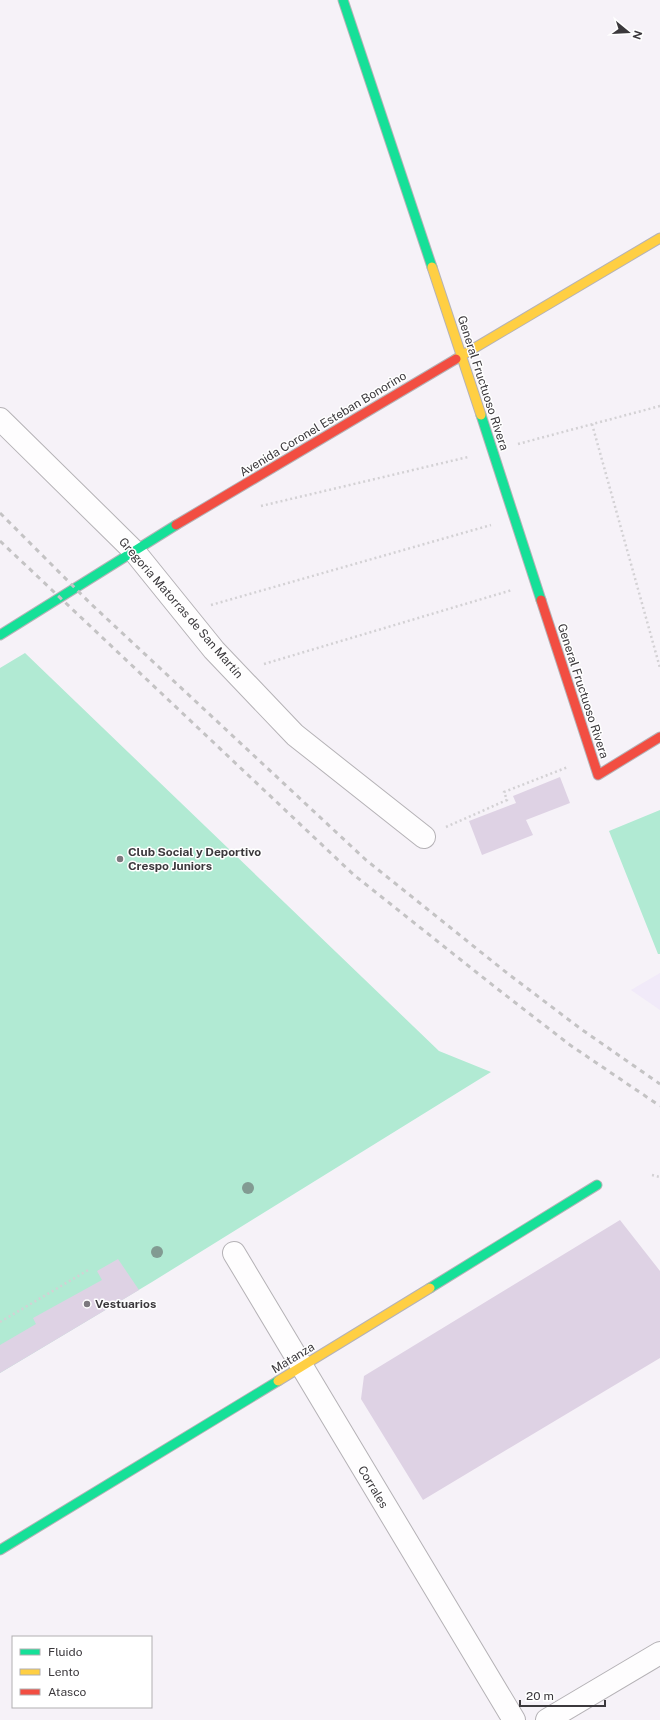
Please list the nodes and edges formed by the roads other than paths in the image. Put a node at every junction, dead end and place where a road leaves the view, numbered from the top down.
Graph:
1 (343, 0) edge
2 (660, 238) edge
3 (462, 356) junction
4 (0, 419) edge
5 (134, 551) junction
6 (3, 632) edge
7 (660, 737) edge
8 (424, 837) road end
9 (597, 1185) dead end
10 (234, 1252) dead end
11 (302, 1367) junction
12 (0, 1550) edge
13 (660, 1653) edge
14 (514, 1720) edge
15 (547, 1720) edge

1 - 3 street, General Fructuoso Rivera
2 - 3 street, Avenida Coronel Esteban Bonorino
3 - 5 street, Avenida Coronel Esteban Bonorino
3 - 7 street, General Fructuoso Rivera
4 - 5 street, Gregoria Matorras de San Martín
5 - 6 street, Avenida Coronel Esteban Bonorino
5 - 8 street, Gregoria Matorras de San Martín
9 - 11 street, Matanza
10 - 11 street, Corrales
11 - 12 street, Matanza
11 - 14 street, Corrales
13 - 15 street

